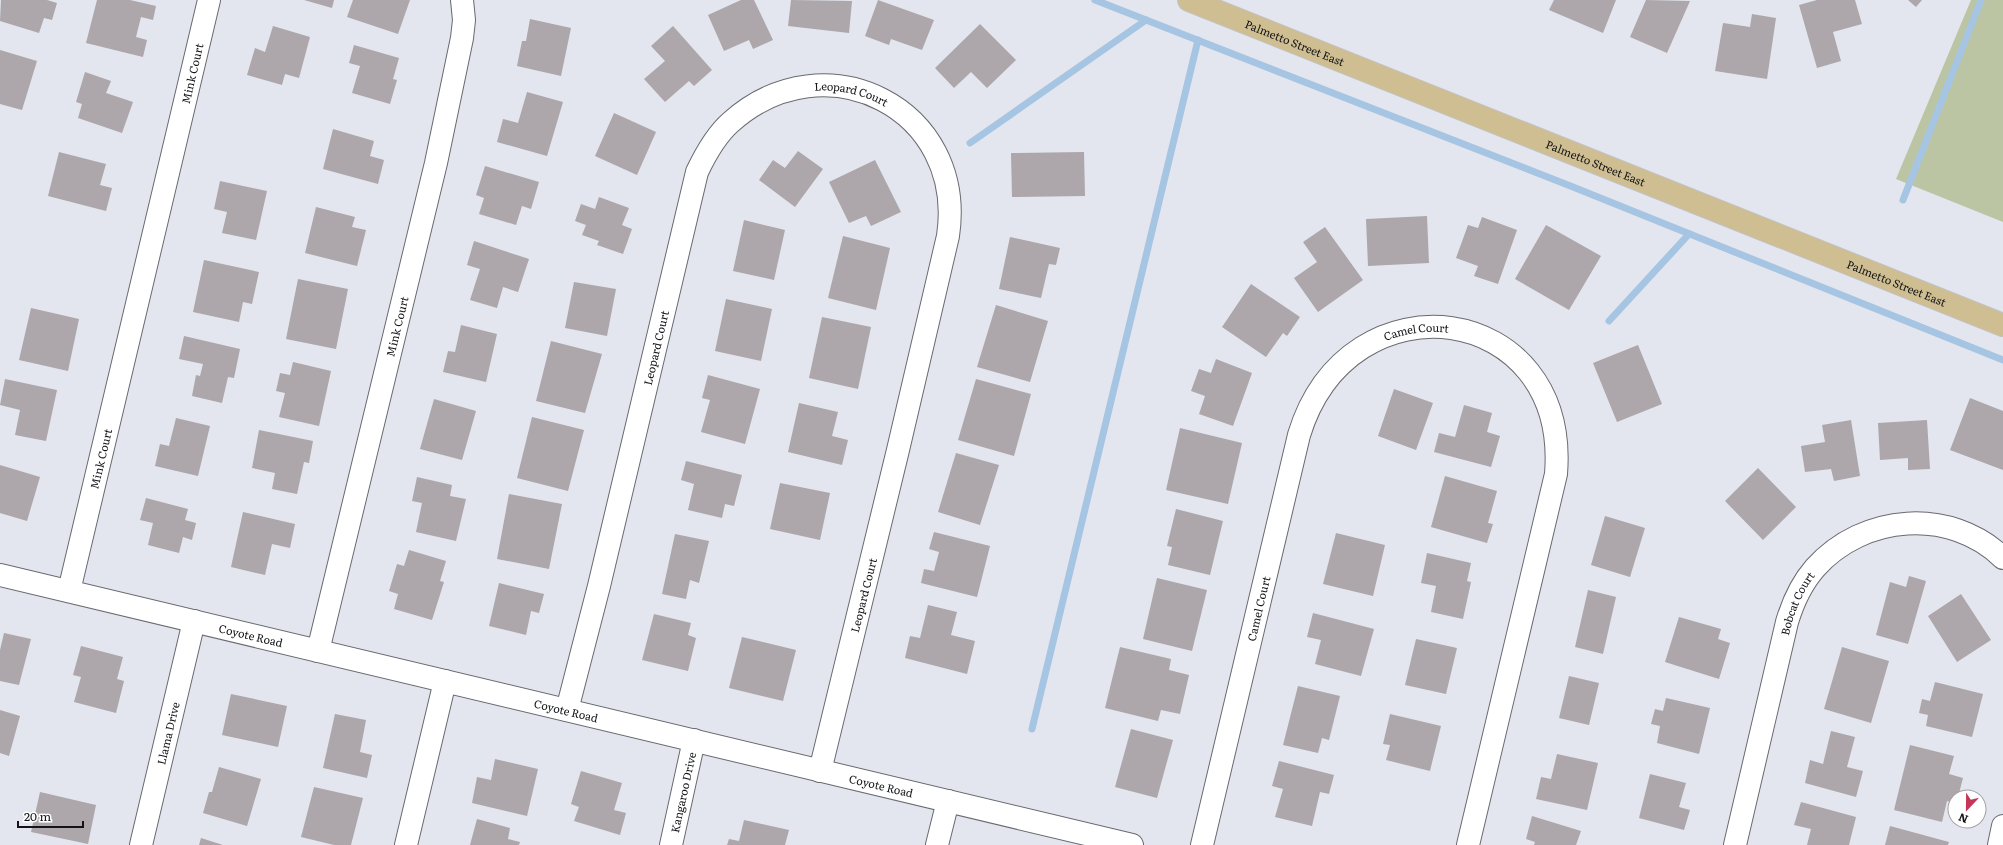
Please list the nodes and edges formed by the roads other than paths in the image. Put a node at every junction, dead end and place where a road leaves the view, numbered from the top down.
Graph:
1 (209, 0) edge
2 (462, 0) edge
3 (1189, 0) edge
4 (2003, 325) edge
5 (2003, 558) edge
6 (0, 575) edge
7 (69, 591) junction
8 (194, 621) junction
9 (318, 651) junction
10 (445, 681) junction
11 (568, 710) junction
12 (694, 740) junction
13 (820, 770) junction
14 (948, 801) junction
15 (2003, 826) edge
16 (141, 845) edge
17 (406, 845) edge
18 (671, 845) edge
19 (937, 845) edge
20 (1132, 845) edge
21 (1202, 845) edge
22 (1468, 845) edge
23 (1735, 845) edge
24 (1998, 845) edge

1 - 7 street, Mink Court
2 - 9 street, Mink Court
3 - 4 main road, Palmetto Street East
5 - 23 street, Bobcat Court
6 - 7 street, Coyote Road
7 - 8 street, Coyote Road
8 - 9 street, Coyote Road
8 - 16 street, Llama Drive
9 - 10 street, Coyote Road
10 - 11 street, Coyote Road
10 - 17 street
11 - 12 street, Coyote Road
11 - 13 street, Leopard Court
12 - 13 street, Coyote Road
12 - 18 street, Kangaroo Drive
13 - 14 street, Coyote Road
14 - 19 street
14 - 20 street, Coyote Road
15 - 24 street
21 - 22 street, Camel Court

